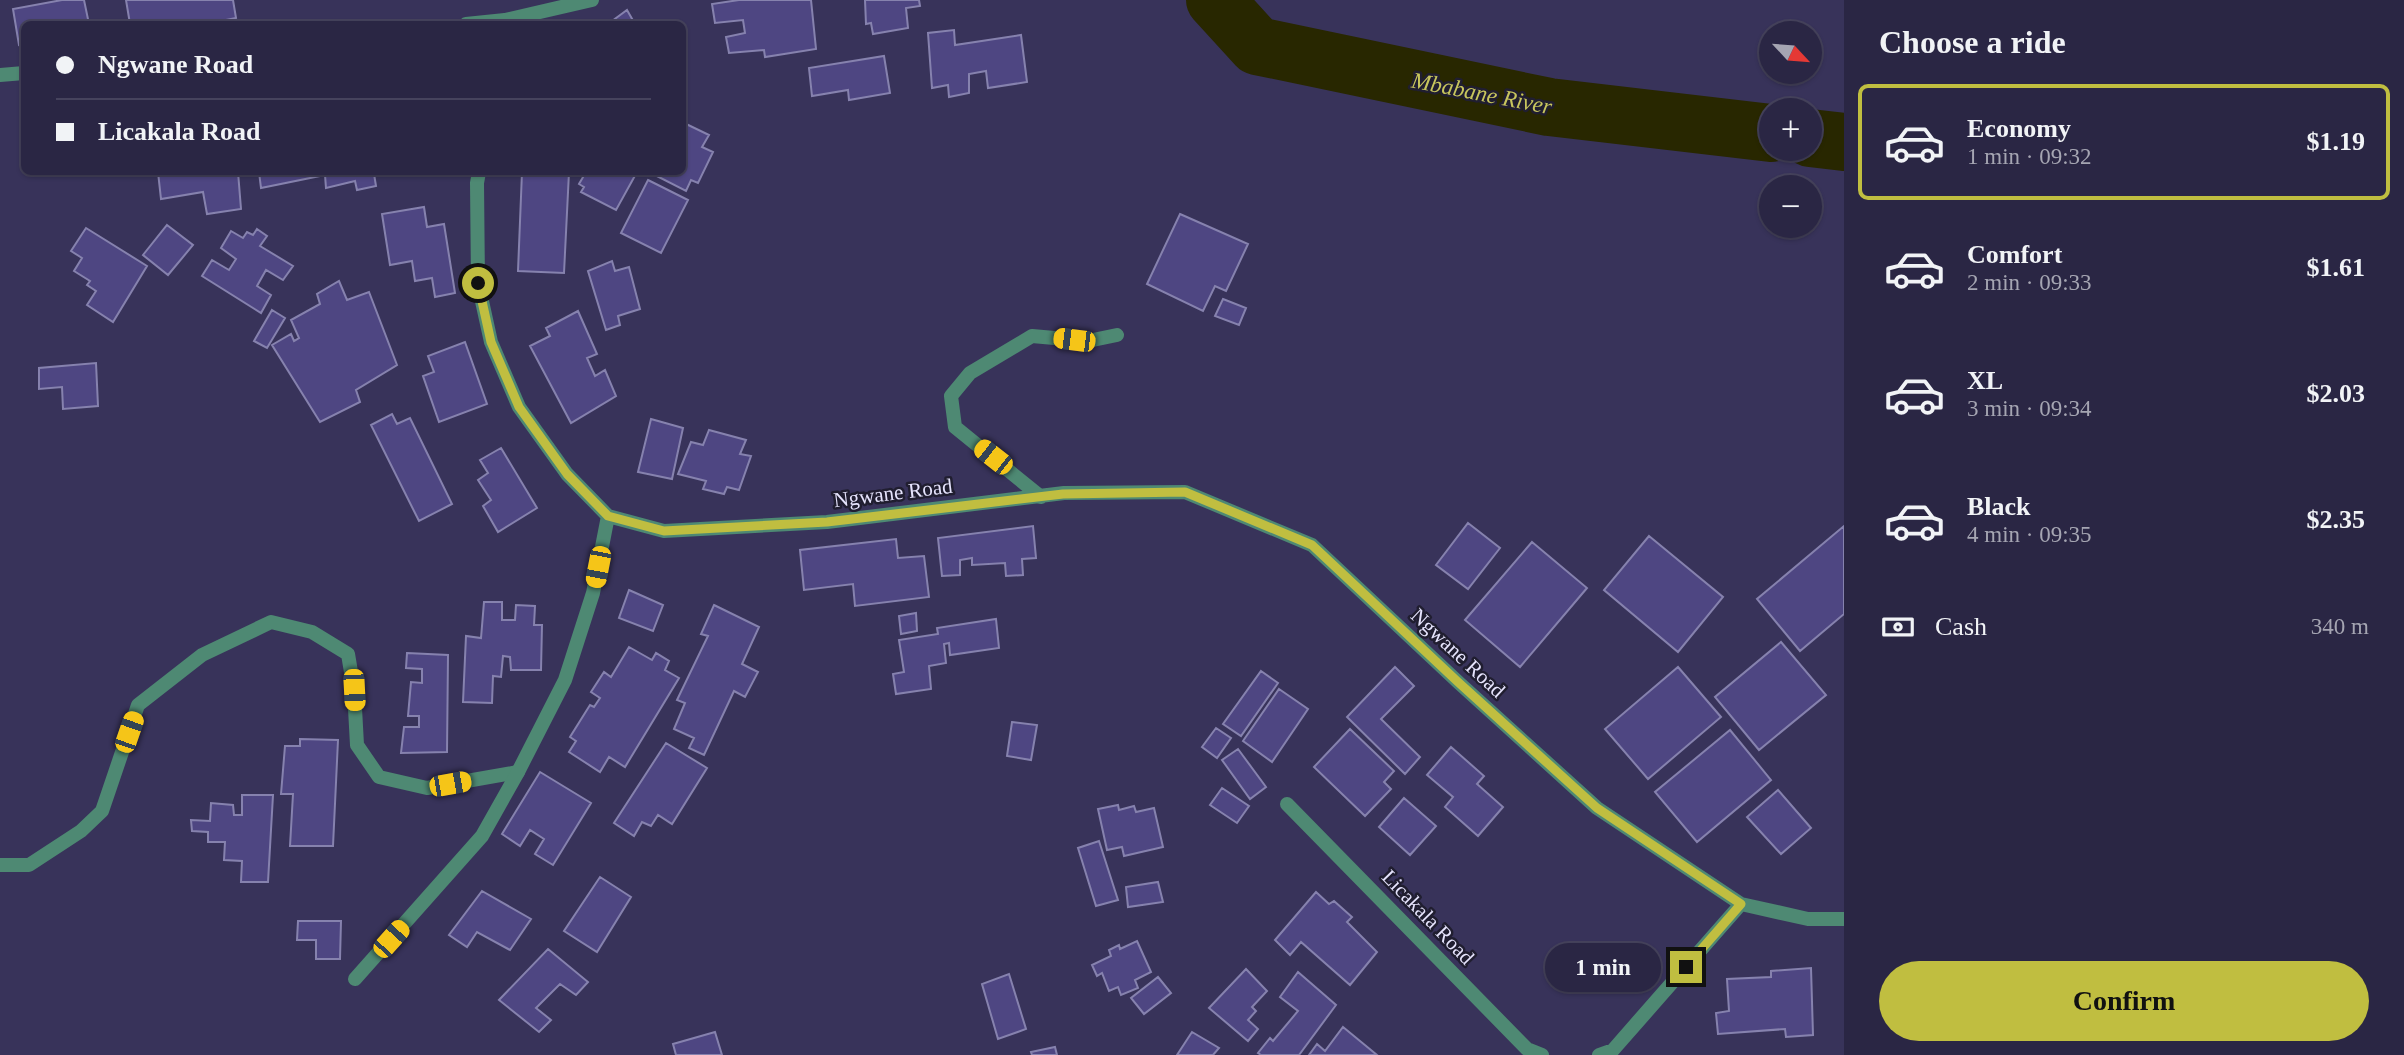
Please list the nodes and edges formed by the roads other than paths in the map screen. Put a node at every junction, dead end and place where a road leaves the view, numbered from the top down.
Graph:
1 (592, 0) edge
2 (509, 21) edge
3 (21, 73) edge
4 (0, 75) edge
5 (478, 175) edge
6 (1117, 335) dead end
7 (1041, 496) junction
8 (608, 516) junction
9 (518, 772) junction
10 (1287, 804) dead end
11 (0, 865) edge
12 (1741, 904) junction
13 (1844, 919) edge
14 (355, 979) dead end
15 (1542, 1055) edge
16 (1599, 1055) edge

1 - 2 street
3 - 4 street
5 - 8 street
6 - 7 street
7 - 8 street, Ngwane Road
7 - 12 street, Ngwane Road
8 - 9 street
9 - 11 street
9 - 14 street
10 - 15 street, Licakala Road
12 - 13 street, Ngwane Road
12 - 16 street

